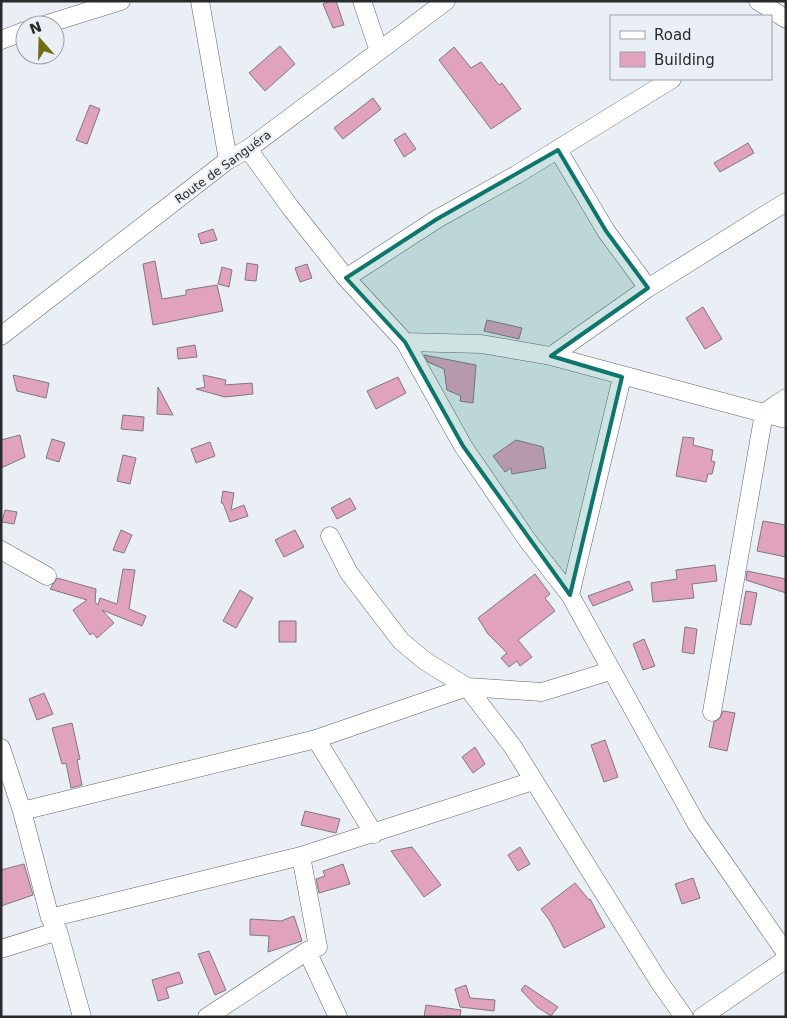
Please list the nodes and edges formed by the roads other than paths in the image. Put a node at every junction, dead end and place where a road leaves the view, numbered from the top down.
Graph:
1 (121, 1) edge
2 (200, 1) edge
3 (362, 1) edge
4 (446, 1) edge
5 (758, 1) edge
6 (65, 18) edge
7 (779, 19) edge
8 (15, 35) edge
9 (1, 40) edge
10 (379, 51) junction
11 (670, 80) edge
12 (248, 149) junction
13 (558, 150) junction
14 (228, 160) junction
15 (786, 202) edge
16 (346, 278) junction
17 (648, 288) junction
18 (1, 336) edge
19 (405, 342) junction
20 (551, 356) junction
21 (622, 377) junction
22 (786, 398) edge
23 (764, 413) junction
24 (786, 419) edge
25 (330, 536) dead end
26 (1, 550) edge
27 (47, 576) dead end
28 (570, 595) junction
29 (610, 671) junction
30 (467, 687) junction
31 (712, 712) dead end
32 (316, 739) junction
33 (1, 748) edge
34 (533, 781) junction
35 (7, 788) edge
36 (22, 811) junction
37 (374, 834) junction
38 (301, 856) junction
39 (54, 924) junction
40 (1, 949) edge
41 (307, 951) junction
42 (786, 953) edge
43 (786, 959) edge
44 (82, 1017) edge
45 (207, 1017) edge
46 (338, 1017) edge
47 (684, 1017) edge
48 (702, 1017) edge

1 - 6 street
2 - 14 street
3 - 10 street
4 - 10 street, Route de Sanguéra
5 - 7 street
8 - 9 street
10 - 12 street, Route de Sanguéra
11 - 13 street
12 - 14 street, Route de Sanguéra
12 - 16 street
13 - 16 street
13 - 17 street
14 - 18 street, Route de Sanguéra
15 - 17 street
16 - 19 street
17 - 20 street
19 - 20 street
19 - 28 street
20 - 21 street
21 - 23 street
21 - 28 street
22 - 23 street
23 - 24 street
23 - 31 street
25 - 30 street
26 - 27 street
28 - 29 street
29 - 30 street
29 - 42 street
30 - 32 street
30 - 34 street
32 - 36 street
32 - 37 street
33 - 35 street
34 - 37 street
34 - 47 street
35 - 36 street
36 - 39 street
37 - 38 street
38 - 39 street
38 - 41 street
39 - 40 street
39 - 44 street
41 - 45 street
41 - 46 street
43 - 48 street

